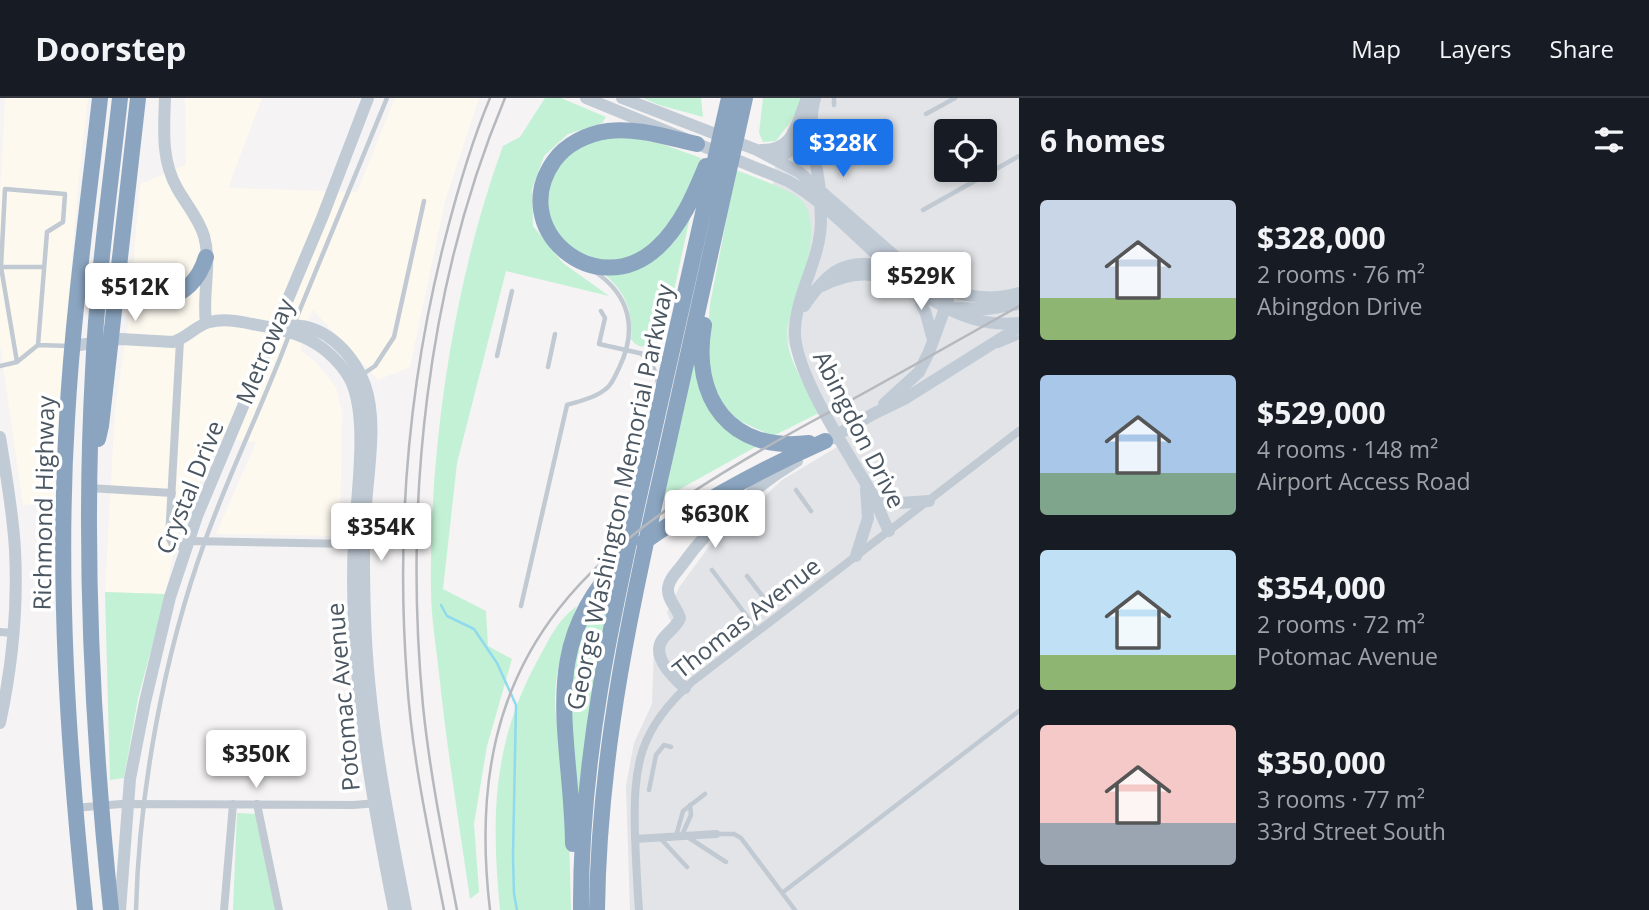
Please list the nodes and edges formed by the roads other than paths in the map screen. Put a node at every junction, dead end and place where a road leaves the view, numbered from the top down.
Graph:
1 (100, 98) edge
2 (120, 98) edge
3 (138, 98) edge
4 (165, 98) edge
5 (368, 98) edge
6 (387, 98) edge
7 (622, 98) edge
8 (745, 98) edge
9 (807, 98) edge
10 (815, 98) edge
11 (834, 98) edge
12 (955, 98) edge
13 (589, 99) edge
14 (728, 105) edge
15 (834, 105) dead end
16 (926, 114) dead end
17 (811, 134) junction
18 (698, 136) junction
19 (757, 150) junction
20 (1019, 156) edge
21 (776, 159) junction
22 (816, 163) junction
23 (754, 165) junction
24 (820, 191) junction
25 (424, 201) dead end
26 (820, 205) junction
27 (841, 210) junction
28 (923, 210) dead end
29 (206, 257) junction
30 (710, 259) junction
31 (583, 264) junction
32 (1, 267) edge
33 (44, 267) junction
34 (891, 267) junction
35 (118, 268) junction
36 (913, 285) junction
37 (816, 289) junction
38 (951, 290) junction
39 (512, 291) dead end
40 (1019, 293) edge
41 (1019, 304) edge
42 (948, 307) junction
43 (601, 311) dead end
44 (797, 316) junction
45 (206, 323) junction
46 (1019, 325) edge
47 (276, 327) junction
48 (292, 328) junction
49 (555, 334) dead end
50 (1019, 337) edge
51 (180, 340) junction
52 (103, 341) junction
53 (38, 345) junction
54 (72, 346) junction
55 (931, 346) junction
56 (626, 350) junction
57 (642, 353) junction
58 (497, 356) dead end
59 (670, 360) junction
60 (969, 360) junction
61 (17, 362) junction
62 (0, 366) edge
63 (548, 367) dead end
64 (685, 369) junction
65 (953, 370) junction
66 (355, 377) junction
67 (661, 397) junction
68 (873, 414) junction
69 (1019, 431) edge
70 (0, 437) edge
71 (825, 441) junction
72 (865, 482) junction
73 (89, 488) junction
74 (796, 490) dead end
75 (172, 493) junction
76 (873, 496) junction
77 (929, 500) junction
78 (811, 511) dead end
79 (889, 531) junction
80 (205, 541) junction
81 (188, 544) junction
82 (359, 544) junction
83 (856, 556) junction
84 (712, 570) dead end
85 (747, 576) dead end
86 (764, 598) dead end
87 (522, 606) dead end
88 (758, 631) junction
89 (7, 633) edge
90 (685, 688) junction
91 (1019, 711) edge
92 (0, 723) edge
93 (671, 747) dead end
94 (649, 790) dead end
95 (705, 794) dead end
96 (379, 803) junction
97 (129, 804) junction
98 (145, 804) junction
99 (233, 804) junction
100 (257, 804) junction
101 (101, 805) junction
102 (690, 805) junction
103 (74, 808) junction
104 (716, 834) joint
105 (681, 836) junction
106 (660, 837) junction
107 (635, 839) junction
108 (726, 862) dead end
109 (687, 867) dead end
110 (782, 893) junction
111 (85, 910) edge
112 (111, 910) edge
113 (120, 910) edge
114 (135, 910) edge
115 (224, 910) edge
116 (279, 910) edge
117 (394, 910) edge
118 (406, 910) edge
119 (578, 910) edge
120 (597, 910) edge
121 (639, 910) edge
122 (795, 910) edge

1 - 54 highway, Richmond Highway
2 - 52 highway
3 - 35 highway
4 - 29 street
5 - 47 street, Crystal Drive
6 - 48 lane, Metroway
7 - 18 street
8 - 30 highway, George Washington Memorial Parkway
9 - 19 street
10 - 17 street, Abingdon Drive
11 - 15 lane
12 - 16 lane
13 - 18 street
14 - 31 highway
14 - 59 highway, George Washington Memorial Parkway
17 - 21 street
17 - 22 street, Abingdon Drive
18 - 19 street
18 - 23 street
18 - 31 highway
19 - 21 street
20 - 28 lane
21 - 23 street
21 - 24 street
22 - 24 street, Abingdon Drive
22 - 27 street
23 - 26 street
24 - 26 street, Abingdon Drive
24 - 27 street
25 - 66 lane
26 - 34 street
26 - 44 street, Abingdon Drive
27 - 38 street
29 - 35 highway
29 - 45 street
30 - 64 highway, George Washington Memorial Parkway
30 - 71 highway
31 - 56 lane
32 - 33 lane
32 - 33 lane
32 - 61 lane
33 - 53 lane
34 - 36 street
34 - 37 street
35 - 52 highway
36 - 37 street
36 - 42 street
36 - 55 street
37 - 44 street
38 - 40 street
38 - 42 street
39 - 58 lane
41 - 42 street
42 - 46 street
42 - 55 street
43 - 56 lane
44 - 72 street, Abingdon Drive
45 - 47 street, Potomac Avenue
45 - 51 street
46 - 60 street
47 - 48 street, Potomac Avenue
47 - 81 street, Crystal Drive
48 - 66 street, Potomac Avenue
48 - 80 lane, Metroway
49 - 63 lane
50 - 60 lane
51 - 52 street
51 - 75 street
52 - 54 street
52 - 73 highway, Richmond Highway
53 - 54 lane
53 - 61 lane
54 - 103 highway, Richmond Highway
55 - 65 street
55 - 68 street
56 - 57 lane
56 - 87 lane
57 - 59 lane
57 - 67 lane
59 - 64 lane
59 - 67 highway, George Washington Memorial Parkway
60 - 65 street
61 - 62 lane
64 - 120 highway, George Washington Memorial Parkway
65 - 68 street
66 - 82 street, Potomac Avenue
67 - 119 highway, George Washington Memorial Parkway
68 - 71 street
69 - 77 street, Thomas Avenue
70 - 89 street
71 - 90 street
71 - 119 highway
72 - 76 street, Abingdon Drive
72 - 83 street
73 - 75 street
73 - 101 highway, Richmond Highway
74 - 78 lane
75 - 81 street
76 - 77 street
76 - 79 street, Abingdon Drive
77 - 79 street, Thomas Avenue
79 - 83 street, Thomas Avenue
80 - 81 street
80 - 82 street
80 - 98 lane, Metroway
81 - 97 street, Crystal Drive
82 - 96 street, Potomac Avenue
83 - 88 street, Thomas Avenue
84 - 88 lane
85 - 86 lane
88 - 90 street, Thomas Avenue
89 - 92 street
90 - 107 street, Thomas Avenue
91 - 110 lane
93 - 94 lane
95 - 102 lane
96 - 100 street
96 - 117 street, Potomac Avenue
96 - 118 street, Potomac Avenue
97 - 98 street
97 - 101 street
97 - 113 street, Crystal Drive
98 - 99 street
98 - 114 lane, Metroway
99 - 100 street
99 - 115 street
100 - 116 street
101 - 103 street
101 - 112 highway, Richmond Highway
102 - 105 lane
102 - 105 lane
103 - 111 highway, Richmond Highway
104 - 105 street
104 - 110 lane
105 - 106 street
105 - 108 lane
106 - 107 street
106 - 109 lane
107 - 121 street, Thomas Avenue
110 - 122 lane

